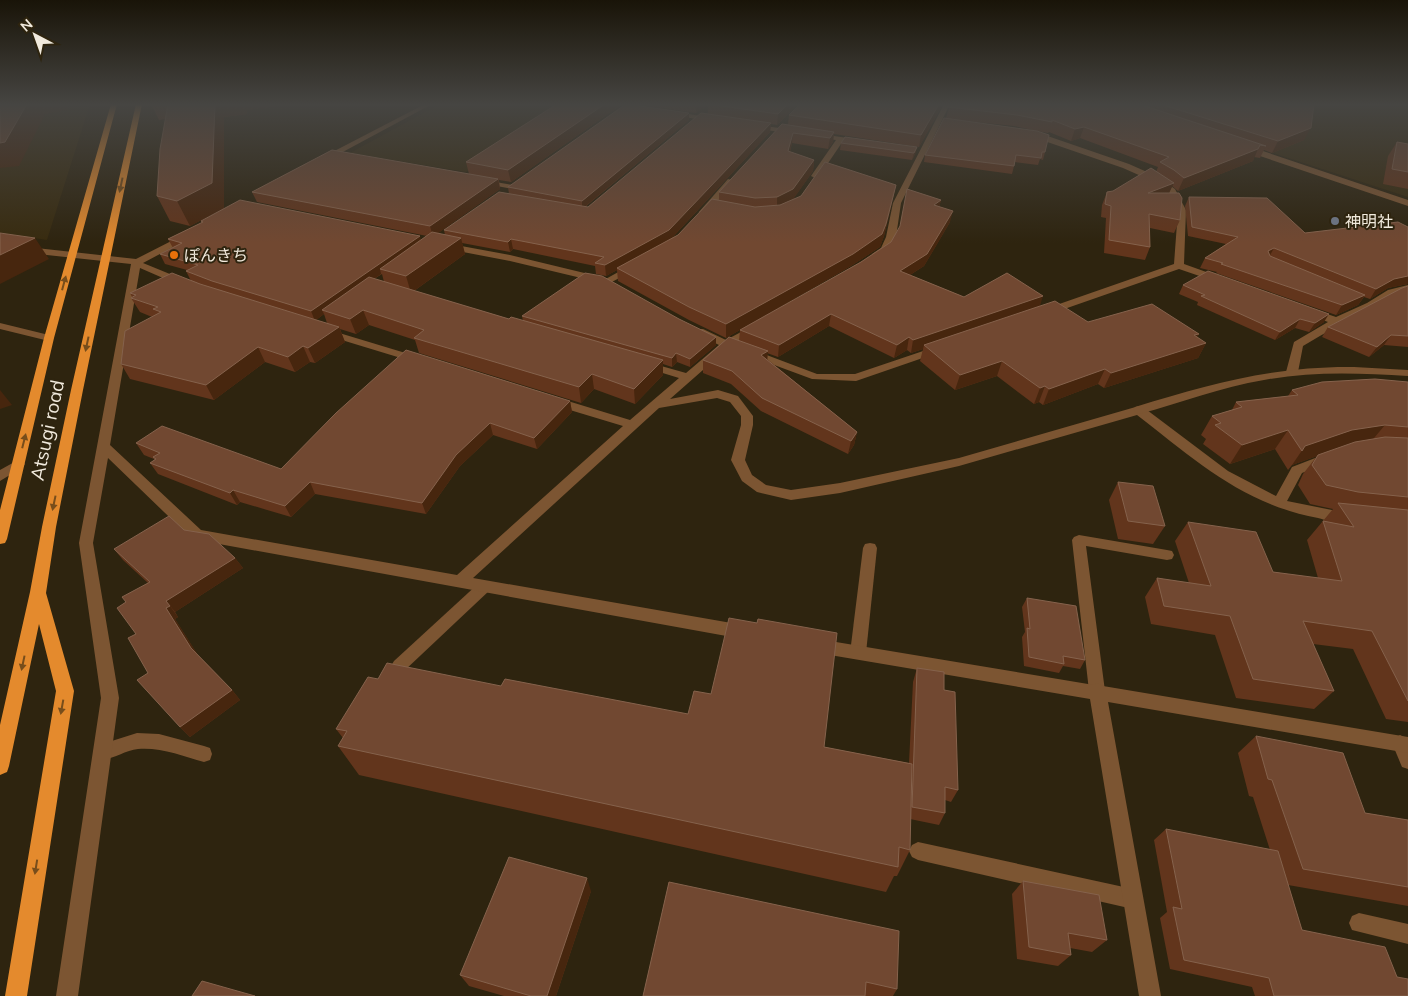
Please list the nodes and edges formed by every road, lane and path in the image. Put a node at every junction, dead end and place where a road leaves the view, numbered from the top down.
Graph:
1 (101, 150) edge
2 (129, 150) edge
3 (339, 150) edge
4 (833, 150) edge
5 (920, 150) edge
6 (1082, 150) edge
7 (1252, 150) edge
8 (332, 154) junction
9 (346, 156) edge
10 (317, 163) edge
11 (740, 172) edge
12 (473, 180) edge
13 (813, 180) edge
14 (521, 182) edge
15 (1408, 202) edge
16 (697, 219) edge
17 (195, 231) edge
18 (441, 239) edge
19 (0, 247) edge
20 (870, 260) edge
21 (133, 262) junction
22 (641, 263) edge
23 (1180, 266) junction
24 (1235, 285) edge
25 (195, 288) edge
26 (1408, 288) edge
27 (1299, 308) edge
28 (1032, 317) edge
29 (769, 319) edge
30 (1336, 321) junction
31 (323, 323) edge
32 (0, 326) edge
33 (692, 328) edge
34 (49, 338) junction
35 (726, 344) junction
36 (949, 346) edge
37 (427, 362) edge
38 (641, 363) edge
39 (1292, 372) junction
40 (1408, 373) edge
41 (688, 377) junction
42 (539, 396) edge
43 (656, 405) junction
44 (1139, 410) junction
45 (632, 425) junction
46 (103, 446) junction
47 (1337, 454) edge
48 (18, 464) junction
49 (0, 476) edge
50 (1278, 503) junction
51 (1363, 520) edge
52 (0, 539) edge
53 (870, 548) dead end
54 (1167, 555) dead end
55 (459, 582) junction
56 (485, 586) junction
57 (38, 592) junction
58 (760, 636) edge
59 (799, 642) edge
60 (858, 653) junction
61 (399, 666) edge
62 (1097, 691) junction
63 (1404, 744) edge
64 (102, 752) junction
65 (204, 754) dead end
66 (2, 758) edge
67 (1408, 761) edge
68 (918, 851) dead end
69 (1133, 899) junction
70 (1359, 923) dead end
71 (1408, 934) edge
72 (16, 996) edge
73 (67, 996) edge
74 (1150, 996) edge

34 -> 1 highway, Atsugi road
2 -> 57 highway, Atsugi road
3 - 8 street
4 - 13 street
5 - 20 street
6 - 23 street
7 - 15 street
8 - 9 street
8 - 10 street
11 - 16 street
12 - 14 street
17 - 21 street
18 - 22 street
19 - 21 street
21 - 25 street
21 - 46 street
23 - 24 street
23 - 28 street
26 - 30 street
27 - 30 street
29 - 35 street
30 - 39 street
31 - 37 street
32 - 34 street
33 - 35 street
48 -> 34 highway, Atsugi road
35 - 36 street
35 - 41 street
38 - 41 street
39 - 40 street
39 - 44 street
41 - 43 street
42 - 45 street
43 - 44 street
43 - 45 street
44 - 50 street
45 - 55 street
46 - 55 street
46 - 64 street
47 - 50 street
48 - 49 street
48 - 52 highway, Atsugi road
50 - 51 street
53 - 60 lane
54 - 62 lane
55 - 56 street
56 - 58 street
56 - 61 lane
57 -> 66 highway, Atsugi road
57 -> 72 highway
59 - 60 street
60 - 62 street
62 - 63 street
62 - 69 street
63 - 67 lane
64 - 65 lane
64 - 73 street
68 - 69 lane
69 - 74 street
70 - 71 lane

